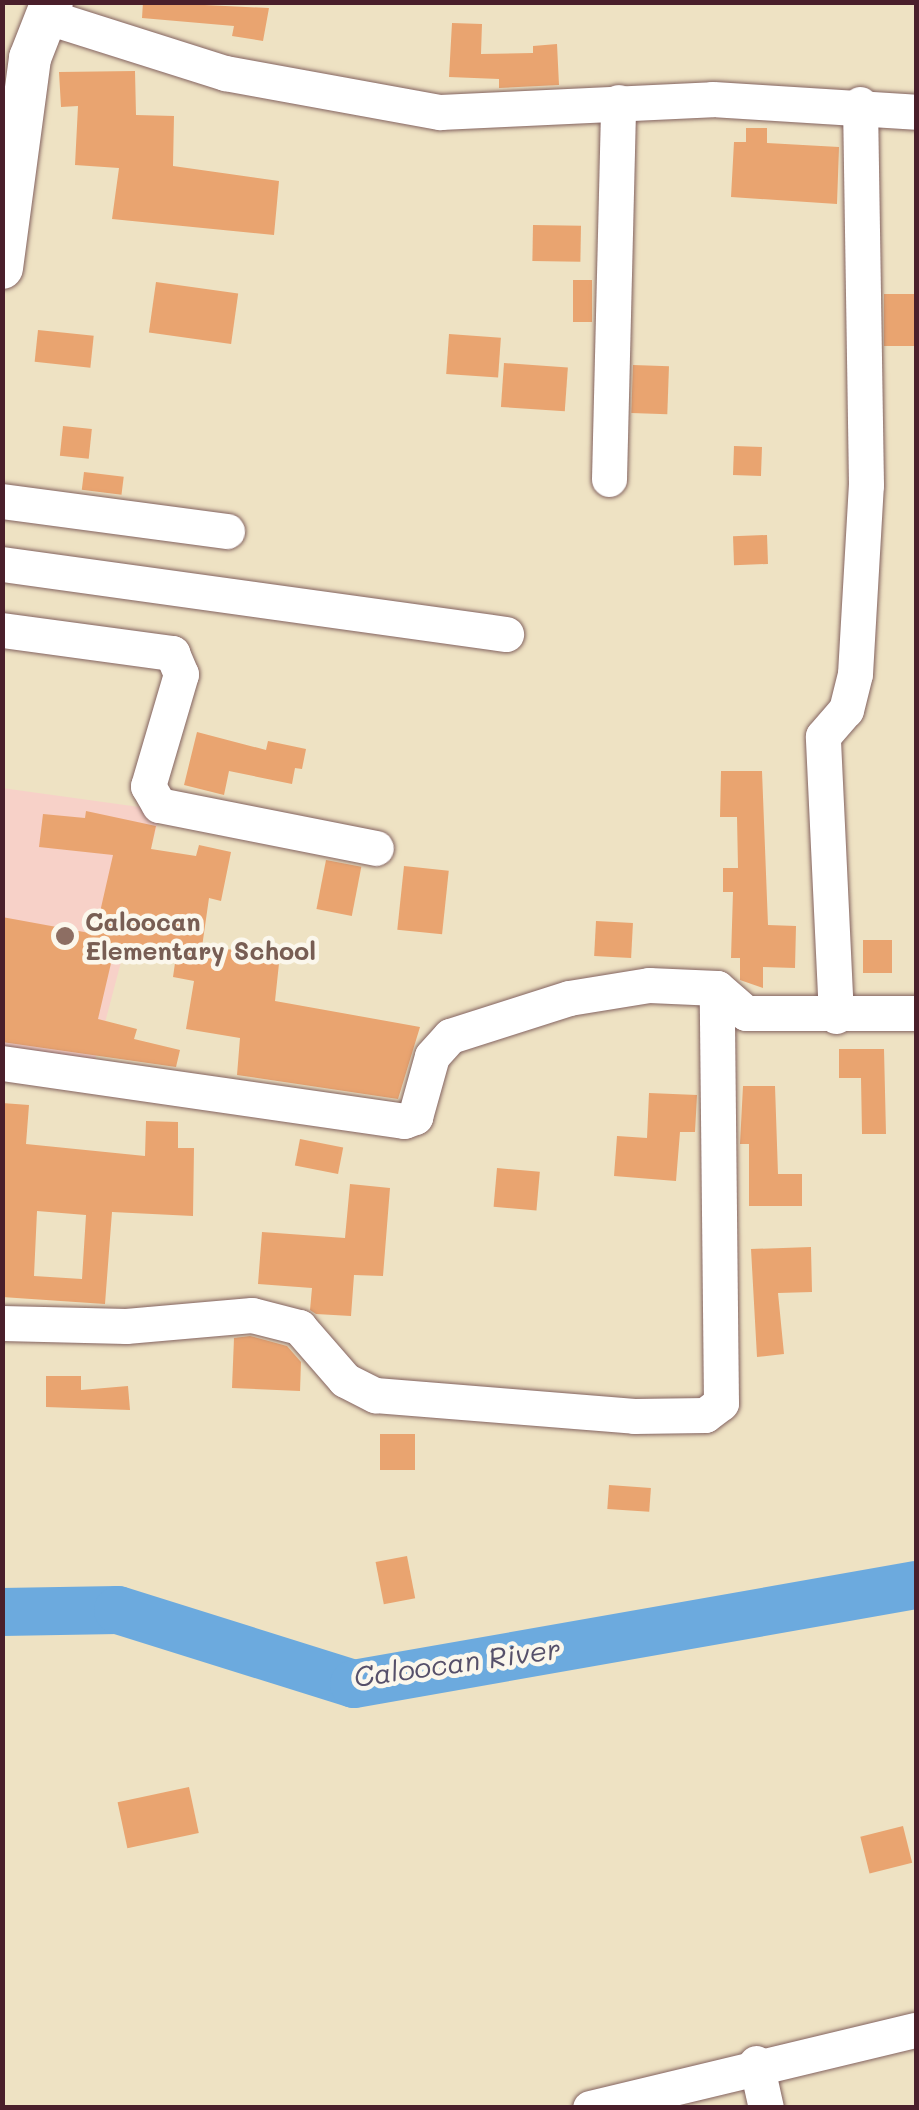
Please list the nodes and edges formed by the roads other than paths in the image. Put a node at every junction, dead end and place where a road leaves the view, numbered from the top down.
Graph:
1 (48, 9) edge
2 (618, 102) junction
3 (860, 104) junction
4 (916, 112) edge
5 (2, 268) edge
6 (609, 478) dead end
7 (2, 501) edge
8 (227, 532) dead end
9 (2, 564) edge
10 (2, 630) edge
11 (506, 634) dead end
12 (376, 848) dead end
13 (717, 988) junction
14 (916, 1012) edge
15 (836, 1016) junction
16 (2, 1064) edge
17 (2, 1323) edge
18 (916, 2030) edge
19 (756, 2063) junction
20 (590, 2108) edge
21 (766, 2108) edge

1 - 2 street
1 - 5 main road
2 - 3 street
2 - 6 street
3 - 4 street
3 - 15 street
7 - 8 street
9 - 11 street
10 - 12 street
13 - 15 street
13 - 16 street
13 - 17 street
14 - 15 street
18 - 19 street
19 - 20 street
19 - 21 street

